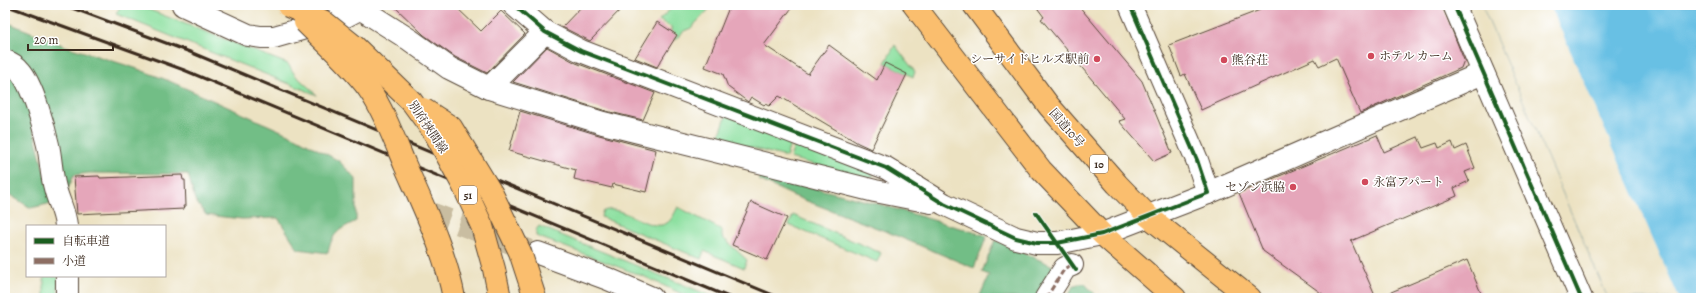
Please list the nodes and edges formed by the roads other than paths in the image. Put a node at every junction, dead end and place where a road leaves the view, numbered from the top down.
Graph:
1 (183, 5) edge
2 (514, 5) edge
3 (914, 5) edge
4 (974, 5) edge
5 (1130, 5) edge
6 (1454, 5) edge
7 (358, 7) edge
8 (545, 32) junction
9 (5, 60) edge
10 (1483, 73) junction
11 (489, 88) junction
12 (412, 102) junction
13 (1208, 193) junction
14 (944, 204) junction
15 (1148, 216) junction
16 (66, 225) edge
17 (1102, 234) junction
18 (538, 253) tunnel mouth
19 (1072, 265) dead end
20 (67, 277) edge
21 (67, 298) edge
22 (454, 298) edge
23 (500, 298) edge
24 (535, 298) edge
25 (652, 298) edge
26 (1046, 298) edge
27 (1175, 298) edge
28 (1250, 298) edge
29 (1581, 298) edge

1 - 7 street
2 - 8 street
3 - 17 main road
4 - 15 main road, 国道10号 / 10
5 - 13 street
6 - 10 street
7 - 11 street
8 - 11 street
8 - 14 street
9 - 16 street
10 - 13 street
10 - 29 street
11 - 14 street
12 - 22 main road, 別府挾間線 / 51, bridge
12 - 23 main road, 別府挾間線 / 51, bridge
12 - 24 main road, bridge
13 - 15 street
14 - 17 street
15 - 17 street
15 - 28 main road, 国道10号 / 10
17 - 27 main road
18 - 25 street
19 - 26 street
20 - 21 street

